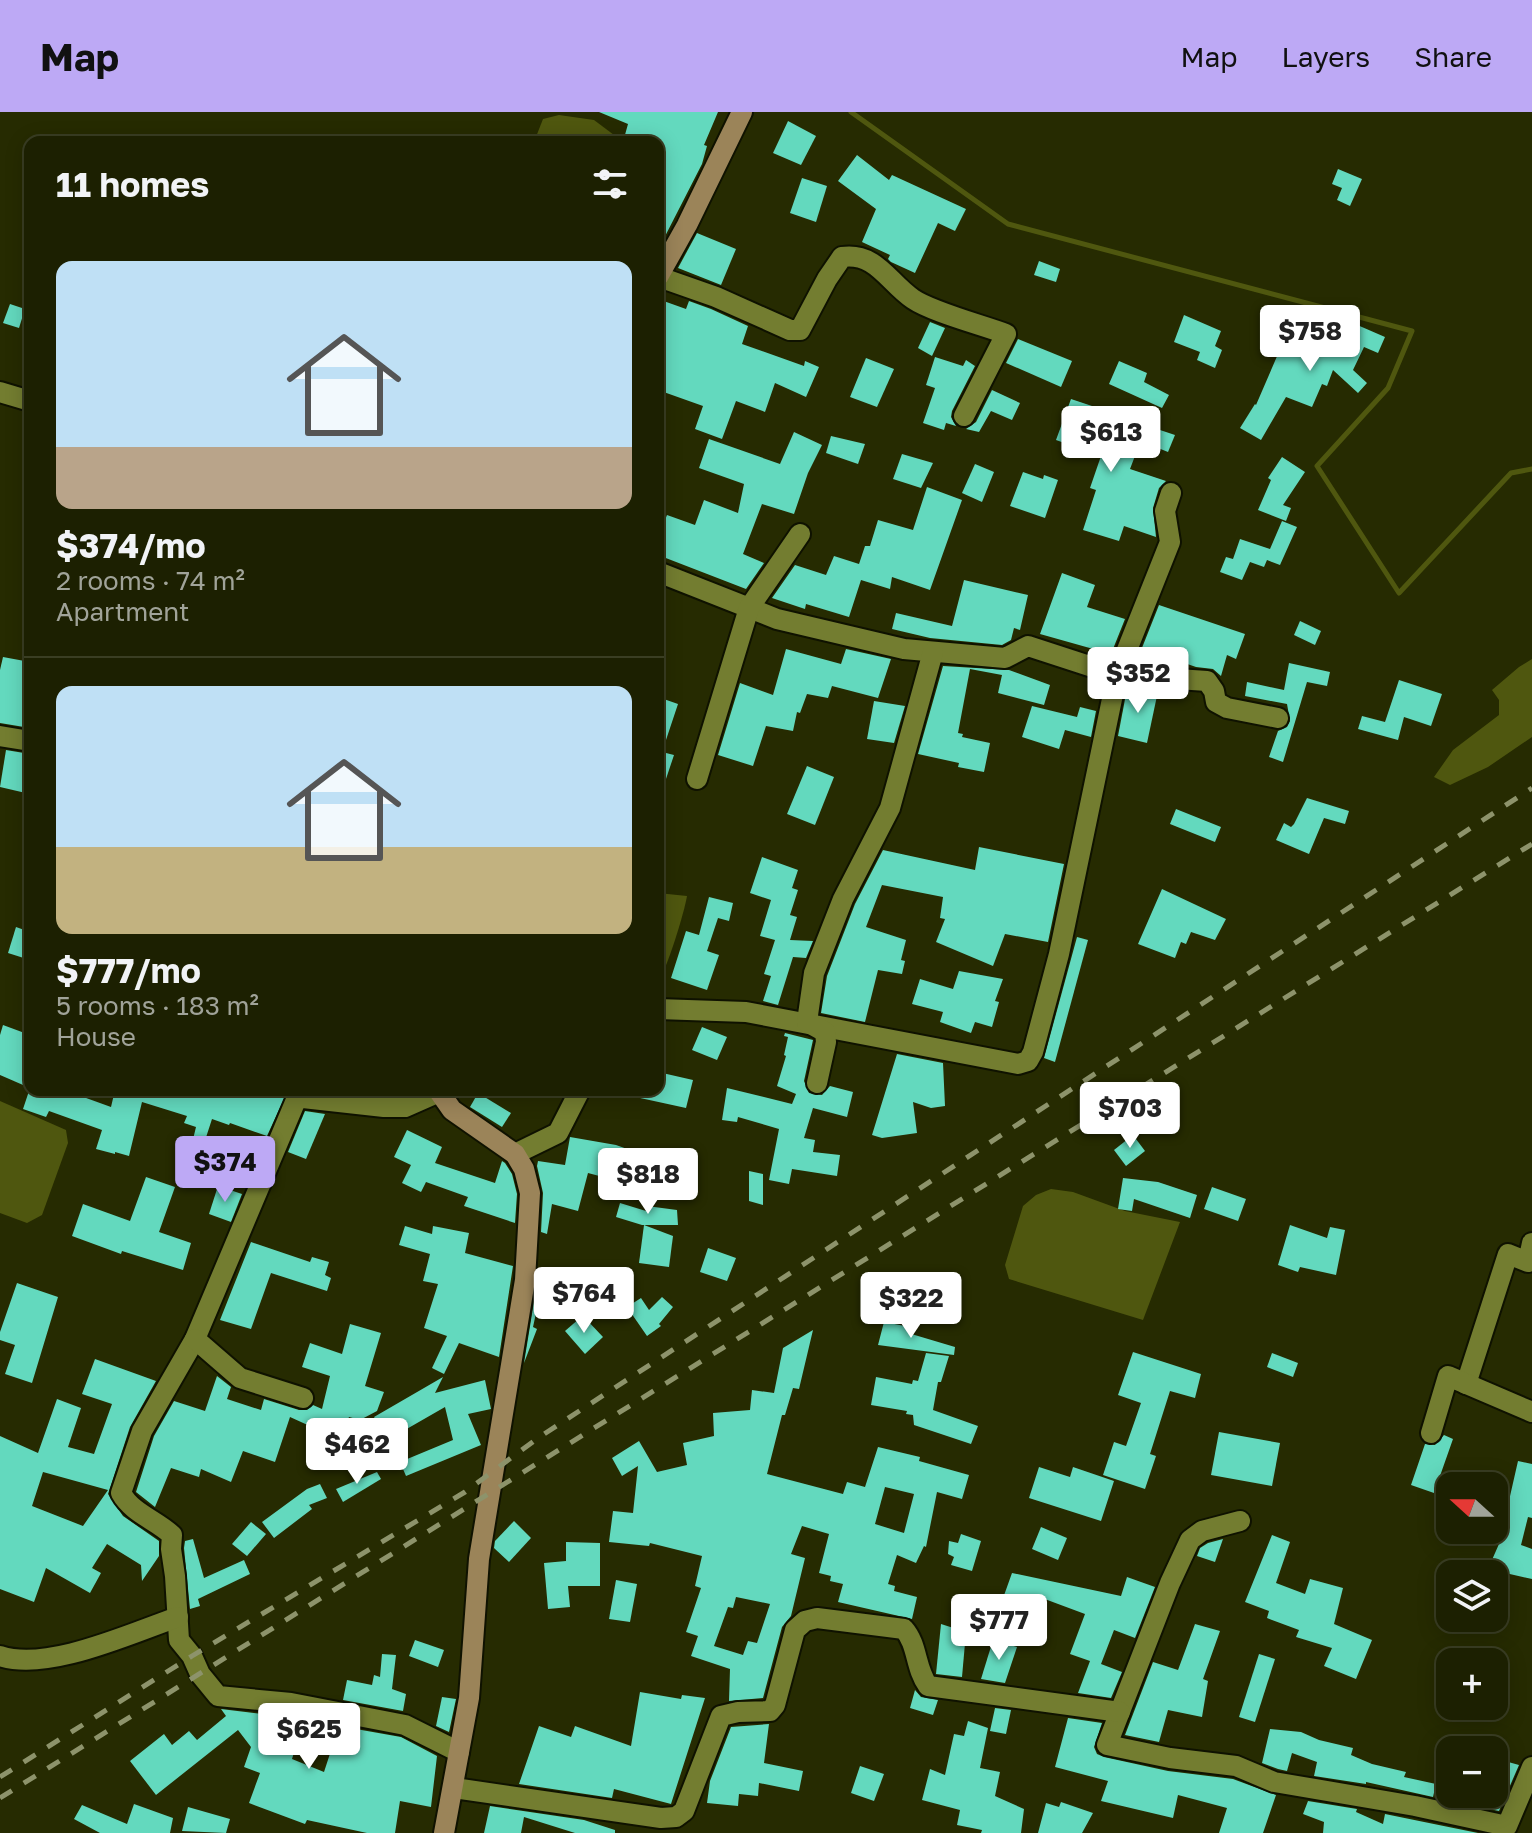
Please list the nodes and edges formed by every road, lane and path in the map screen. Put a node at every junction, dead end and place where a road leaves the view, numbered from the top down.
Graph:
1 (742, 112) edge
2 (664, 267) edge
3 (664, 279) edge
4 (0, 392) edge
5 (24, 399) edge
6 (964, 416) dead end
7 (1171, 493) dead end
8 (800, 534) dead end
9 (664, 574) edge
10 (749, 608) junction
11 (933, 652) junction
12 (1117, 675) junction
13 (1278, 718) dead end
14 (0, 736) edge
15 (24, 740) edge
16 (697, 779) dead end
17 (664, 1009) edge
18 (815, 1027) junction
19 (817, 1083) dead end
20 (428, 1096) edge
21 (442, 1096) edge
22 (577, 1096) edge
23 (515, 1154) junction
24 (1532, 1243) edge
25 (195, 1339) junction
26 (1466, 1384) junction
27 (303, 1398) dead end
28 (1532, 1412) edge
29 (1431, 1433) dead end
30 (1240, 1521) dead end
31 (178, 1617) junction
32 (0, 1656) edge
33 (1120, 1712) junction
34 (459, 1752) junction
35 (1532, 1767) edge
36 (454, 1788) junction
37 (444, 1833) edge

1 - 2 main road
3 - 6 street
4 - 5 street
7 - 12 street
8 - 10 street
9 - 10 street
10 - 11 street
10 - 16 street
11 - 12 street
11 - 18 street
12 - 13 street
12 - 18 street
14 - 15 street
17 - 18 street
18 - 19 street
20 - 25 street
21 - 23 main road
22 - 23 street
23 - 34 main road
24 - 26 street
25 - 27 street
25 - 31 street
26 - 28 street
26 - 29 street
30 - 33 street
31 - 32 street
31 - 34 street
33 - 35 street
33 - 36 street
34 - 36 main road
36 - 37 main road

